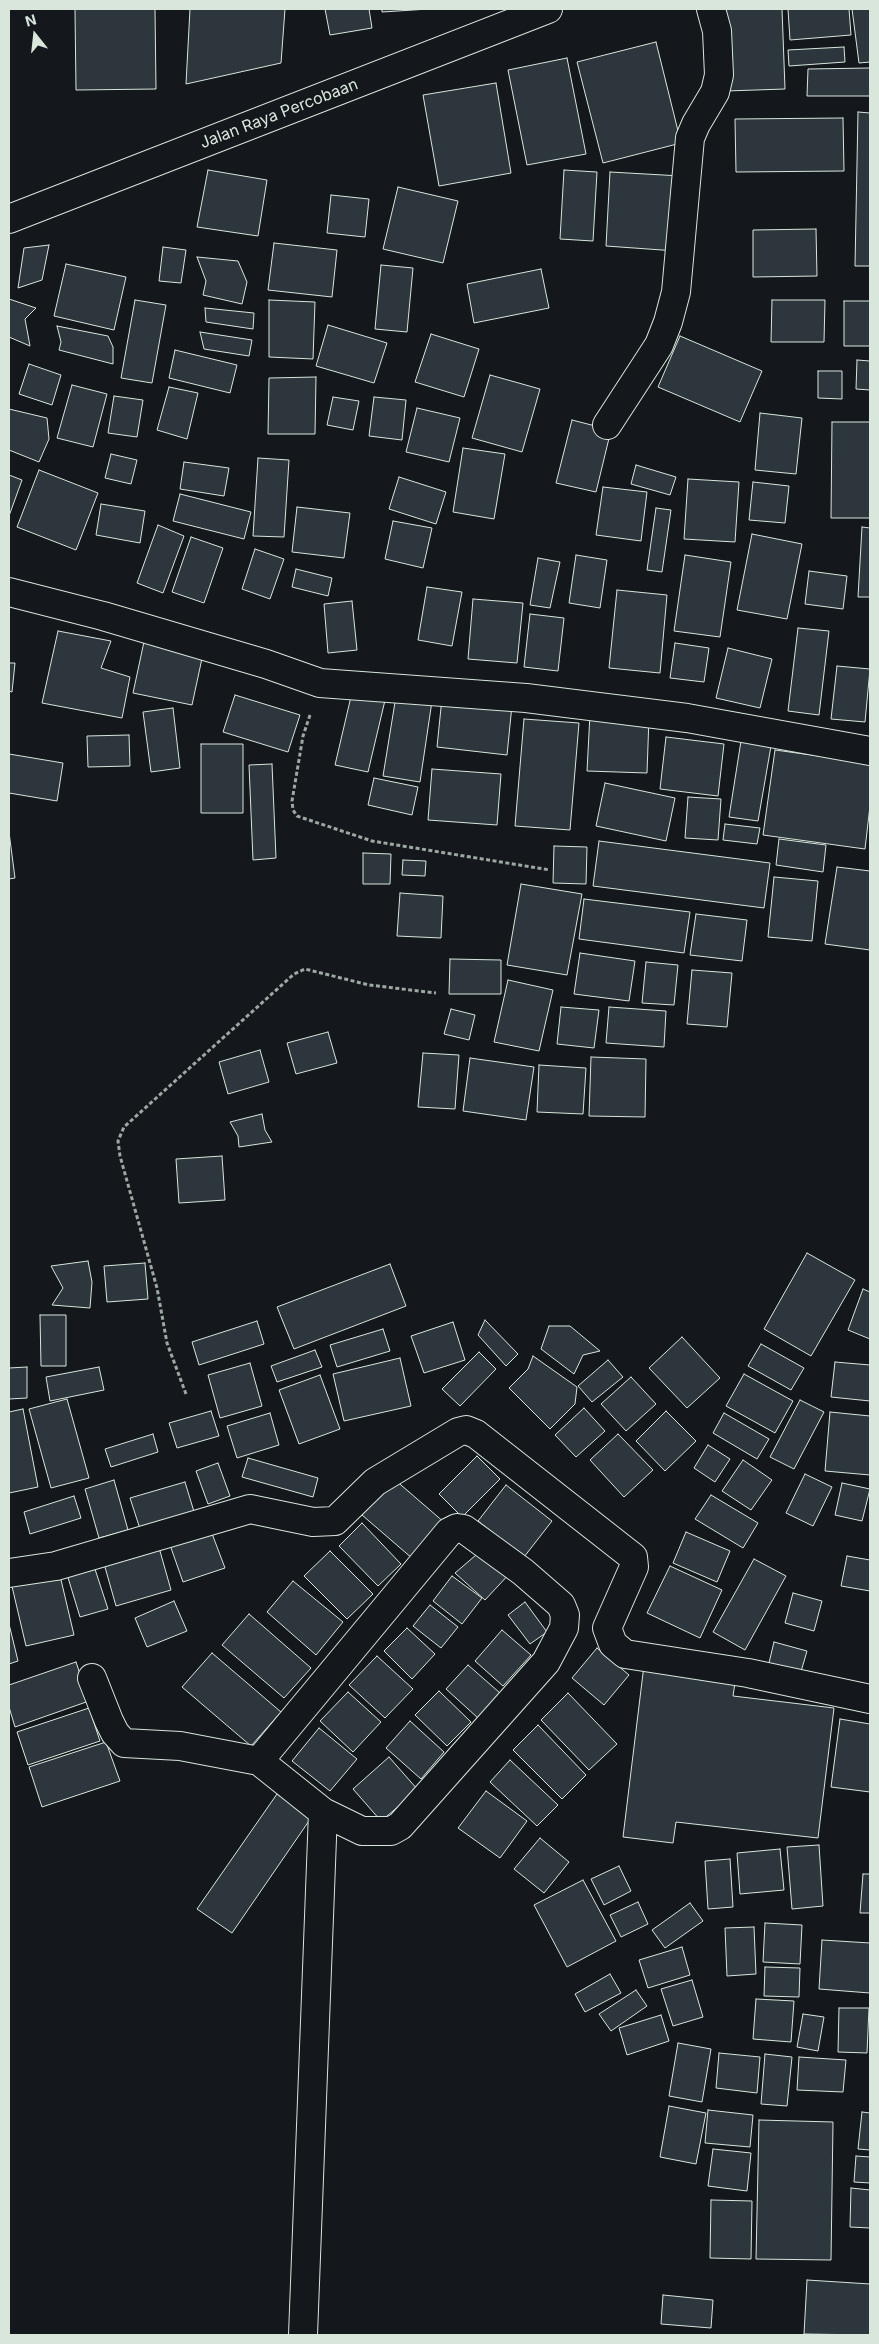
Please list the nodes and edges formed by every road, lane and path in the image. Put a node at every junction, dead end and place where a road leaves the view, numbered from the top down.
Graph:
1 (548, 9) edge
2 (712, 9) edge
3 (9, 220) edge
4 (608, 425) dead end
5 (9, 592) edge
6 (320, 683) junction
7 (870, 751) edge
8 (550, 870) dead end
9 (436, 994) dead end
10 (186, 1394) dead end
11 (9, 1572) edge
12 (92, 1678) dead end
13 (870, 1699) edge
14 (259, 1761) junction
15 (323, 1812) junction
16 (303, 2335) edge

1 - 3 main road, Jalan Raya Percobaan
2 - 4 main road
5 - 6 main road
6 - 7 main road
6 - 8 path
9 - 10 path
11 - 13 main road
12 - 14 main road
14 - 15 main road
14 - 15 main road
15 - 16 main road

